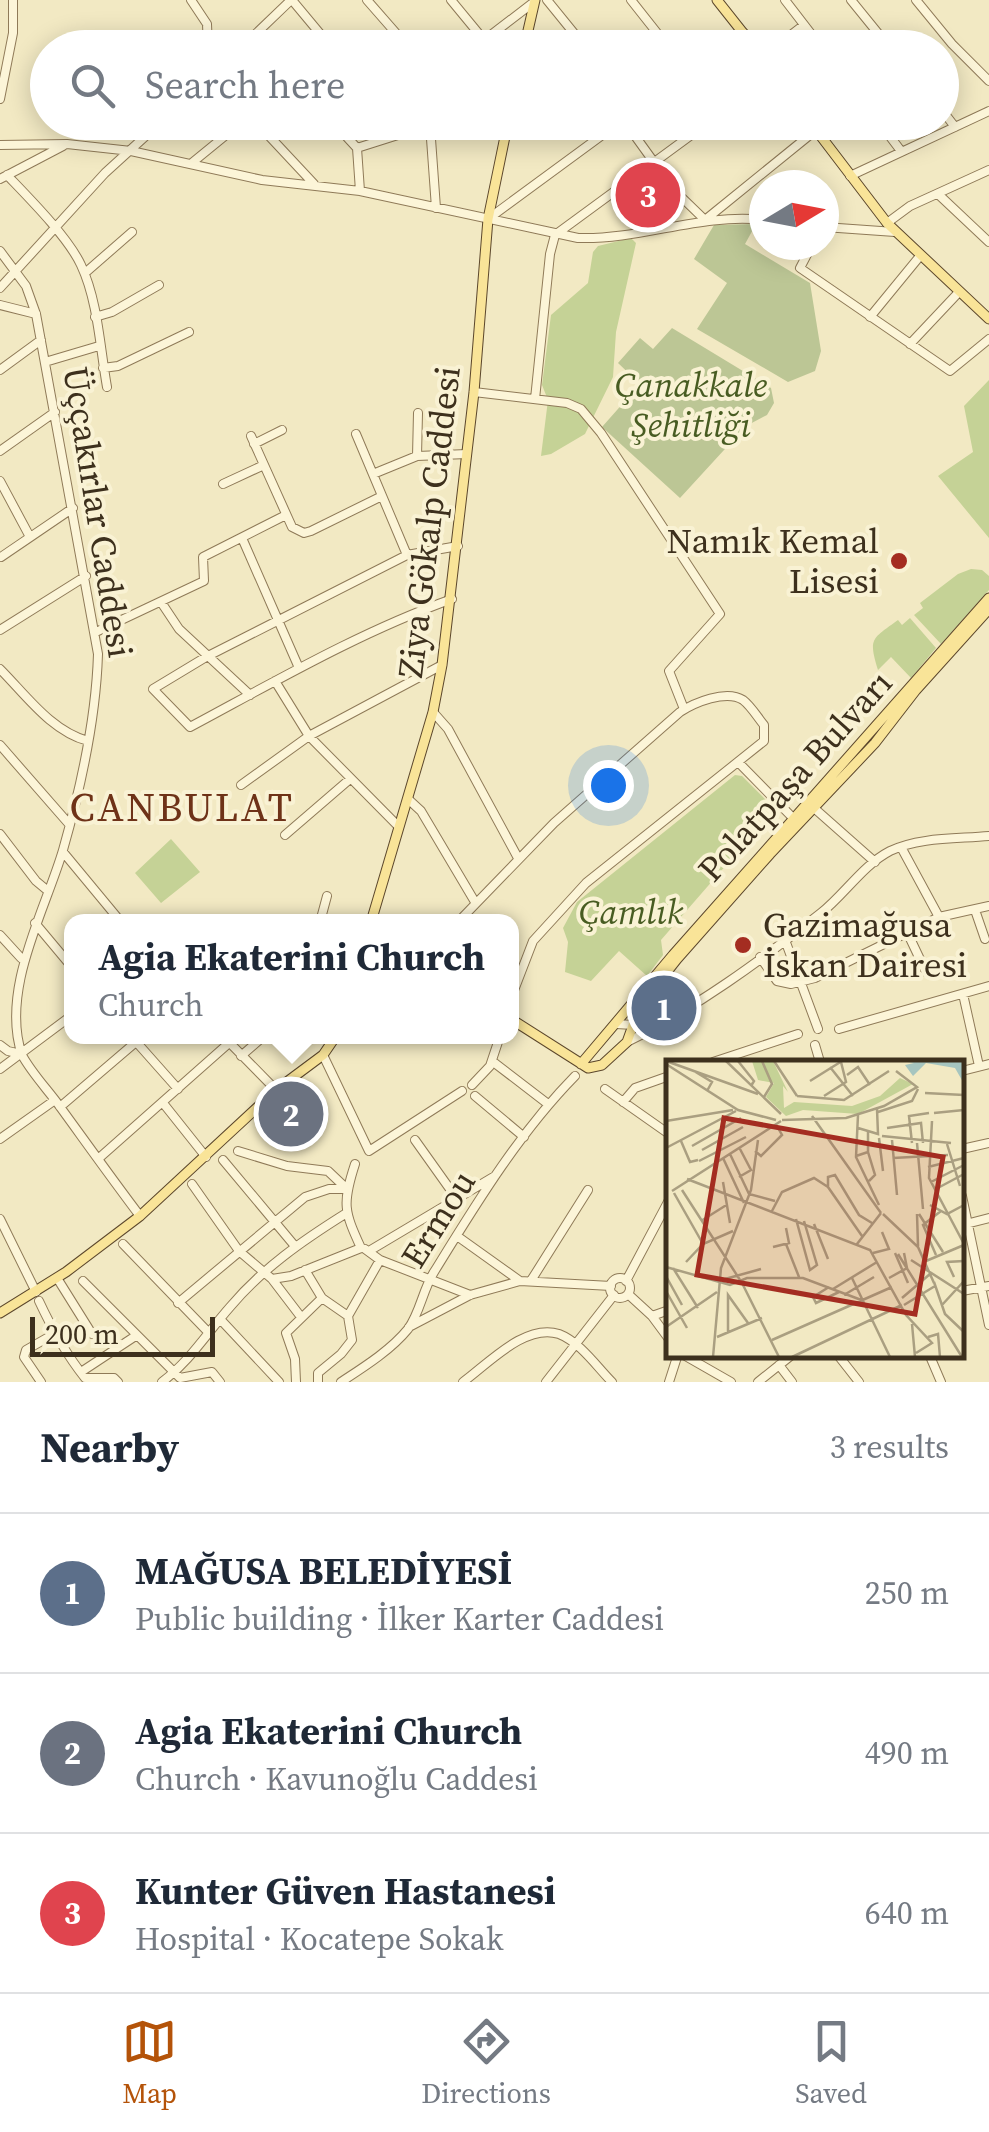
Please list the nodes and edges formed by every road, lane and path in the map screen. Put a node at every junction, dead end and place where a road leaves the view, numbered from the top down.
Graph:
1 (13, 0) edge
2 (292, 0) edge
3 (368, 0) edge
4 (450, 0) edge
5 (547, 0) edge
6 (632, 0) edge
7 (717, 0) edge
8 (785, 0) edge
9 (851, 0) edge
10 (916, 0) edge
11 (535, 1) edge
12 (196, 2) edge
13 (804, 25) junction
14 (207, 30) edge
15 (260, 30) edge
16 (317, 30) edge
17 (394, 30) edge
18 (476, 30) edge
19 (497, 30) edge
20 (528, 30) edge
21 (571, 30) edge
22 (655, 30) edge
23 (742, 30) edge
24 (797, 30) edge
25 (808, 30) edge
26 (875, 30) edge
27 (941, 30) edge
28 (959, 51) edge
29 (989, 81) edge
30 (0, 99) edge
31 (989, 112) edge
32 (959, 125) edge
33 (142, 140) edge
34 (220, 140) edge
35 (273, 140) edge
36 (350, 140) edge
37 (382, 140) edge
38 (434, 140) edge
39 (504, 140) edge
40 (598, 140) edge
41 (637, 140) edge
42 (685, 140) edge
43 (797, 140) edge
44 (823, 140) edge
45 (892, 140) edge
46 (927, 140) edge
47 (67, 144) junction
48 (0, 145) edge
49 (357, 148) junction
50 (131, 151) junction
51 (901, 152) junction
52 (193, 162) junction
53 (654, 163) junction
54 (989, 170) edge
55 (850, 176) junction
56 (4, 177) edge
57 (314, 184) junction
58 (360, 191) junction
59 (938, 194) junction
60 (436, 208) junction
61 (488, 219) junction
62 (749, 219) edge
63 (705, 220) junction
64 (839, 227) edge
65 (891, 228) junction
66 (54, 229) junction
67 (132, 232) dead end
68 (555, 235) junction
69 (989, 242) edge
70 (0, 251) edge
71 (920, 256) junction
72 (804, 260) edge
73 (17, 270) junction
74 (85, 273) junction
75 (159, 285) dead end
76 (0, 288) edge
77 (958, 292) junction
78 (0, 305) edge
79 (36, 314) junction
80 (94, 317) junction
81 (870, 317) junction
82 (989, 319) edge
83 (189, 332) dead end
84 (989, 339) edge
85 (41, 340) junction
86 (910, 344) junction
87 (99, 346) junction
88 (46, 362) junction
89 (104, 368) junction
90 (0, 370) edge
91 (107, 386) dead end
92 (474, 392) junction
93 (536, 399) junction
94 (55, 412) junction
95 (418, 413) dead end
96 (282, 430) dead end
97 (356, 434) dead end
98 (0, 450) edge
99 (466, 454) junction
100 (418, 456) junction
101 (264, 465) junction
102 (373, 474) junction
103 (0, 481) edge
104 (223, 484) dead end
105 (382, 496) junction
106 (73, 508) junction
107 (286, 515) junction
108 (30, 538) junction
109 (242, 538) junction
110 (458, 546) junction
111 (407, 555) junction
112 (0, 558) edge
113 (86, 576) junction
114 (989, 598) edge
115 (452, 599) junction
116 (162, 602) junction
117 (989, 609) edge
118 (278, 620) junction
119 (0, 630) edge
120 (96, 632) junction
121 (206, 657) junction
122 (442, 665) junction
123 (0, 668) edge
124 (299, 668) junction
125 (275, 681) junction
126 (914, 688) junction
127 (250, 695) junction
128 (684, 709) junction
129 (433, 712) junction
130 (310, 736) junction
131 (88, 740) junction
132 (0, 745) edge
133 (739, 764) junction
134 (350, 779) junction
135 (241, 784) dead end
136 (408, 799) junction
137 (814, 808) junction
138 (794, 818) junction
139 (70, 824) junction
140 (398, 826) junction
141 (0, 834) edge
142 (285, 835) dead end
143 (989, 836) edge
144 (901, 847) junction
145 (62, 852) junction
146 (518, 858) junction
147 (875, 862) junction
148 (48, 891) junction
149 (327, 896) dead end
150 (475, 902) junction
151 (989, 906) edge
152 (975, 910) junction
153 (114, 914) edge
154 (322, 914) edge
155 (372, 914) edge
156 (465, 914) edge
157 (939, 917) junction
158 (36, 923) junction
159 (908, 934) junction
160 (0, 935) edge
161 (985, 939) dead end
162 (785, 940) junction
163 (64, 957) edge
164 (760, 957) junction
165 (21, 958) junction
166 (926, 972) dead end
167 (519, 976) edge
168 (802, 982) junction
169 (989, 986) edge
170 (963, 994) junction
171 (638, 1012) junction
172 (64, 1021) edge
173 (616, 1024) junction
174 (519, 1025) edge
175 (662, 1025) junction
176 (648, 1026) junction
177 (633, 1027) junction
178 (818, 1029) dead end
179 (839, 1029) dead end
180 (798, 1034) dead end
181 (627, 1042) junction
182 (131, 1044) edge
183 (141, 1044) edge
184 (222, 1044) edge
185 (230, 1044) edge
186 (255, 1044) edge
187 (330, 1044) edge
188 (497, 1044) edge
189 (815, 1045) dead end
190 (0, 1046) edge
191 (21, 1054) junction
192 (322, 1055) junction
193 (242, 1056) junction
194 (719, 1060) edge
195 (819, 1060) edge
196 (492, 1061) junction
197 (581, 1064) junction
198 (984, 1065) edge
199 (0, 1069) edge
200 (575, 1076) dead end
201 (666, 1077) edge
202 (472, 1085) dead end
203 (178, 1089) junction
204 (276, 1090) junction
205 (605, 1090) dead end
206 (462, 1091) dead end
207 (475, 1096) dead end
208 (623, 1102) junction
209 (164, 1103) junction
210 (58, 1104) junction
211 (548, 1104) junction
212 (666, 1132) edge
213 (524, 1137) junction
214 (0, 1139) edge
215 (415, 1140) dead end
216 (989, 1142) edge
217 (964, 1148) edge
218 (238, 1151) dead end
219 (206, 1157) junction
220 (98, 1159) junction
221 (223, 1160) dead end
222 (332, 1174) junction
223 (498, 1174) junction
224 (192, 1184) dead end
225 (347, 1189) junction
226 (588, 1190) dead end
227 (456, 1199) junction
228 (666, 1206) edge
229 (345, 1214) junction
230 (140, 1216) junction
231 (989, 1218) edge
232 (1, 1222) edge
233 (273, 1222) junction
234 (964, 1224) edge
235 (457, 1236) junction
236 (124, 1244) dead end
237 (294, 1245) junction
238 (365, 1250) junction
239 (239, 1251) junction
240 (380, 1260) junction
241 (305, 1270) junction
242 (261, 1273) junction
243 (57, 1278) junction
244 (272, 1278) junction
245 (430, 1278) junction
246 (83, 1280) dead end
247 (532, 1280) junction
248 (626, 1280) junction
249 (520, 1281) junction
250 (984, 1286) edge
251 (612, 1290) junction
252 (470, 1294) junction
253 (628, 1294) junction
254 (38, 1296) junction
255 (322, 1298) junction
256 (178, 1304) junction
257 (666, 1311) edge
258 (0, 1313) edge
259 (348, 1316) junction
260 (652, 1316) junction
261 (301, 1317) junction
262 (220, 1319) junction
263 (989, 1325) edge
264 (409, 1327) junction
265 (209, 1333) junction
266 (54, 1334) junction
267 (92, 1334) dead end
268 (137, 1335) junction
269 (666, 1335) edge
270 (575, 1344) junction
271 (679, 1357) edge
272 (685, 1357) edge
273 (788, 1357) edge
274 (839, 1357) edge
275 (931, 1357) edge
276 (778, 1365) junction
277 (174, 1372) junction
278 (84, 1377) edge
279 (41, 1382) edge
280 (118, 1382) edge
281 (162, 1382) edge
282 (220, 1382) edge
283 (279, 1382) edge
284 (296, 1382) edge
285 (318, 1382) edge
286 (341, 1382) edge
287 (463, 1382) edge
288 (546, 1382) edge
289 (612, 1382) edge
290 (669, 1382) edge
291 (731, 1382) edge
292 (758, 1382) edge
293 (792, 1382) edge
294 (859, 1382) edge
295 (941, 1382) edge

1 - 30 street
2 - 15 street
2 - 16 street
3 - 17 street
4 - 18 street
5 - 21 street
6 - 22 street
7 - 23 main road
8 - 13 street
9 - 26 street
10 - 27 street
11 - 19 street
11 - 20 main road
12 - 14 street
13 - 24 street
13 - 25 street
28 - 29 street
31 - 32 street
33 - 50 street
34 - 52 street
35 - 57 street
36 - 49 street
37 - 49 street
38 - 60 street
39 - 61 main road, Ziya Gökalp Caddesi
40 - 61 street
41 - 53 street
42 - 53 street
43 - 63 street
44 - 55 main road
45 - 51 street
46 - 51 street
47 - 48 street
47 - 50 street
47 - 56 street
49 - 58 street
50 - 52 street
50 - 66 street
51 - 55 street
52 - 57 street
53 - 63 street
53 - 68 street
54 - 59 street
55 - 65 main road
56 - 66 street
57 - 58 street
58 - 60 street
59 - 65 street
59 - 69 street
60 - 61 street
61 - 68 street
61 - 92 main road, Ziya Gökalp Caddesi
62 - 63 street
63 - 68 street
64 - 65 street
65 - 71 main road
66 - 73 street
66 - 74 street
67 - 74 street
68 - 93 street
70 - 73 street, Üççakırlar Caddesi
71 - 77 main road
71 - 81 street
72 - 81 street
73 - 76 street
73 - 79 street, Üççakırlar Caddesi
74 - 80 street
75 - 80 street
77 - 82 main road
77 - 86 street
78 - 79 street
79 - 85 street, Üççakırlar Caddesi
80 - 87 street
81 - 86 street
83 - 89 street
84 - 86 street
85 - 88 street, Üççakırlar Caddesi
85 - 90 street
87 - 88 street
87 - 89 street
88 - 94 street, Üççakırlar Caddesi
89 - 91 street
92 - 93 street
92 - 99 main road, Ziya Gökalp Caddesi
93 - 128 street
94 - 98 street
94 - 106 street, Üççakırlar Caddesi
95 - 100 street
96 - 101 street
97 - 102 street
99 - 100 street
99 - 110 main road, Ziya Gökalp Caddesi
100 - 102 street
101 - 104 street
101 - 107 street
102 - 105 street
103 - 108 street
105 - 107 street
105 - 111 street
106 - 108 street
106 - 113 street, Üççakırlar Caddesi
107 - 109 street
108 - 112 street
109 - 116 street
109 - 118 street
110 - 111 street
110 - 115 main road, Ziya Gökalp Caddesi
111 - 118 street
113 - 119 street
113 - 120 street, Üççakırlar Caddesi
114 - 126 main road, Polatpaşa Bulvarı
115 - 122 main road, Ziya Gökalp Caddesi
115 - 124 street
116 - 120 street
116 - 121 street
117 - 126 main road, Polatpaşa Bulvarı
118 - 121 street
118 - 124 street
120 - 131 street, Üççakırlar Caddesi
121 - 127 street
121 - 127 street
122 - 129 main road, Ziya Gökalp Caddesi
122 - 130 street
123 - 131 street
124 - 125 street
125 - 127 street
125 - 130 street
126 - 137 main road, Polatpaşa Bulvarı
126 - 138 main road, Polatpaşa Bulvarı
128 - 133 street
128 - 146 street
129 - 136 main road, Ziya Gökalp Caddesi
129 - 146 street
130 - 134 street
130 - 135 street
131 - 139 street, Üççakırlar Caddesi
132 - 139 street
133 - 138 street
133 - 167 street
134 - 140 street
134 - 142 street
136 - 140 main road, Ziya Gökalp Caddesi
136 - 150 street
137 - 147 street
137 - 171 main road, Polatpaşa Bulvarı
138 - 173 main road, Polatpaşa Bulvarı
139 - 145 street, Üççakırlar Caddesi
140 - 155 main road, Ziya Gökalp Caddesi
141 - 148 street
143 - 144 street
144 - 147 street
144 - 157 street
145 - 148 street, Üççakırlar Caddesi
145 - 153 street
146 - 150 street
147 - 162 street
148 - 158 street, Üççakırlar Caddesi
149 - 154 street
150 - 156 street
151 - 152 street
152 - 157 street
152 - 161 street
157 - 159 street
158 - 163 street
158 - 165 street, Üççakırlar Caddesi
159 - 166 street
159 - 168 street
160 - 165 street
162 - 164 street
162 - 168 street
164 - 168 street
164 - 175 street
165 - 191 street, Üççakırlar Caddesi
168 - 178 street
169 - 170 street
170 - 179 street
170 - 198 street
171 - 176 main road
171 - 177 main road, Polatpaşa Bulvarı
172 - 191 street
173 - 177 street
173 - 197 main road, Polatpaşa Bulvarı
174 - 197 main road
175 - 176 street
175 - 181 street
176 - 177 street
177 - 181 main road, Polatpaşa Bulvarı
180 - 194 street
181 - 197 main road
182 - 210 street
183 - 203 street
184 - 203 street
185 - 193 street
186 - 193 street
187 - 192 main road
188 - 196 street
189 - 195 street
190 - 191 street
191 - 199 street
191 - 210 street
192 - 204 main road
192 - 206 street
193 - 204 street
196 - 202 street
196 - 211 street
200 - 211 street, Ermou
201 - 208 street
203 - 209 street
204 - 219 main road
205 - 208 street
207 - 213 street
208 - 212 street
209 - 219 street
209 - 220 street
210 - 214 street
210 - 220 street
211 - 213 street, Ermou
213 - 223 street, Ermou
215 - 227 street
216 - 217 street
218 - 222 street
219 - 230 main road
220 - 230 street
221 - 233 street
222 - 225 street
222 - 225 street
223 - 227 street
223 - 235 street, Ermou
224 - 239 street
225 - 229 street
225 - 233 street
226 - 247 street
227 - 238 street
228 - 248 street
229 - 237 street
229 - 238 street
230 - 243 main road
231 - 234 street
232 - 254 street
233 - 237 street
233 - 239 street
234 - 250 street
235 - 245 street, Ermou
235 - 249 street
236 - 256 street
237 - 242 street
238 - 240 street
238 - 241 street
239 - 242 street
239 - 256 street
240 - 245 street
240 - 259 street
241 - 244 street
241 - 255 street
242 - 244 street
242 - 262 street
243 - 254 main road
243 - 267 street
244 - 261 street
245 - 252 street
245 - 264 street, Ermou
246 - 268 street
247 - 249 street
247 - 251 street
248 - 251 street
248 - 253 street
249 - 252 street
250 - 263 street
251 - 253 street
251 - 270 street
252 - 264 street
253 - 260 street
254 - 258 main road
254 - 266 street
255 - 259 street
255 - 261 street
256 - 265 street
257 - 260 street
259 - 285 street
260 - 269 street
261 - 284 street
262 - 265 street
262 - 283 street
264 - 286 street, Ermou
265 - 277 street
266 - 278 street
266 - 279 street
268 - 277 street
268 - 278 street
270 - 287 street
270 - 288 street
270 - 289 street
271 - 290 street
272 - 291 street
273 - 276 street
274 - 294 street
275 - 295 street
276 - 292 street
276 - 293 street
277 - 281 street
277 - 282 street
278 - 280 street

